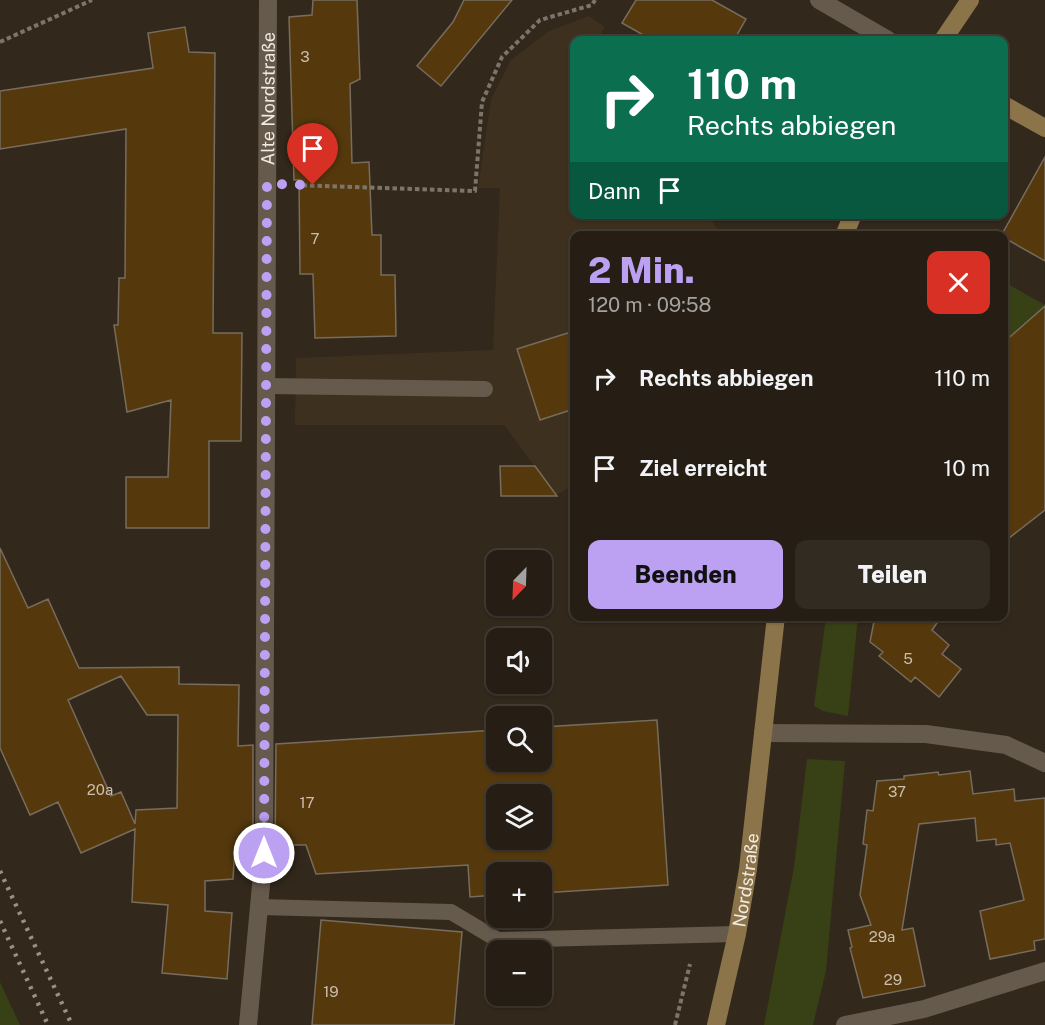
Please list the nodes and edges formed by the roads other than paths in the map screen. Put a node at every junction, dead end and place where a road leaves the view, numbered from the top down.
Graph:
1 (268, 0) edge
2 (819, 0) edge
3 (970, 0) edge
4 (881, 36) edge
5 (946, 36) edge
6 (1008, 107) edge
7 (1045, 128) edge
8 (266, 386) junction
9 (485, 389) dead end
10 (775, 621) edge
11 (763, 733) junction
12 (1045, 763) edge
13 (259, 908) junction
14 (736, 934) junction
15 (1045, 971) edge
16 (248, 1025) edge
17 (716, 1025) edge
18 (845, 1025) edge

1 - 8 street, Alte Nordstraße
2 - 4 street
3 - 5 street
6 - 7 street
8 - 9 lane
8 - 13 street, Alte Nordstraße
10 - 11 street, Nordstraße
11 - 12 street
11 - 14 street, Nordstraße
13 - 14 lane
13 - 16 street, Alte Nordstraße
14 - 17 street, Nordstraße
15 - 18 street

